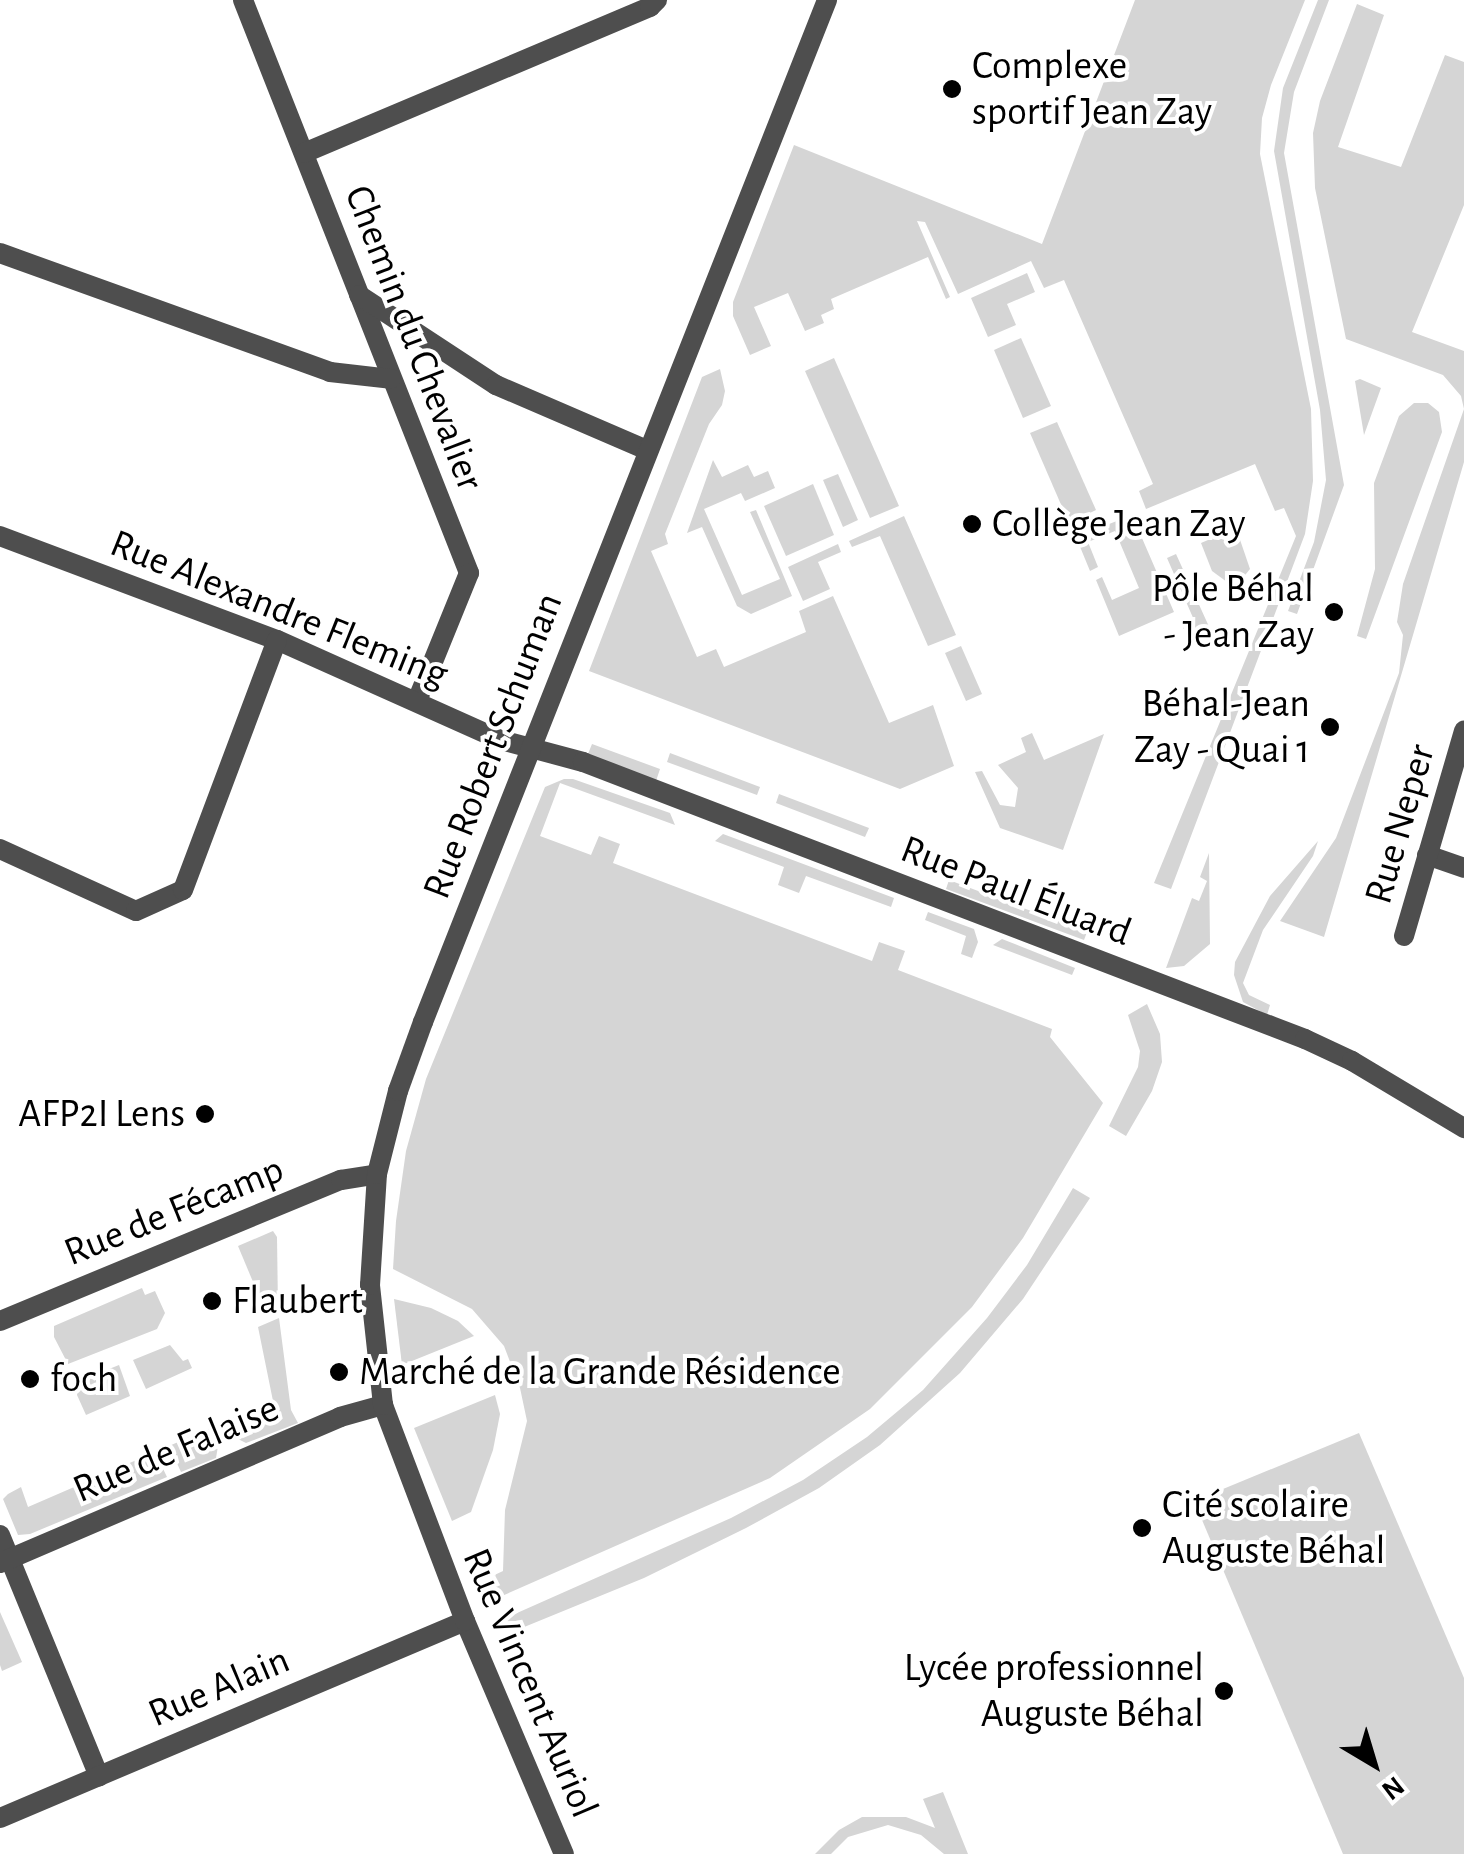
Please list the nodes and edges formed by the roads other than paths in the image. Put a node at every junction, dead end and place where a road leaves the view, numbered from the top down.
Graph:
1 (243, 0) edge
2 (657, 0) edge
3 (827, 0) edge
4 (304, 154) junction
5 (0, 253) edge
6 (359, 295) junction
7 (392, 379) junction
8 (647, 450) junction
9 (0, 536) edge
10 (276, 640) junction
11 (417, 700) junction
12 (1464, 730) edge
13 (530, 747) junction
14 (0, 849) edge
15 (1428, 854) junction
16 (1464, 868) edge
17 (1404, 936) dead end
18 (1464, 1128) edge
19 (376, 1174) junction
20 (0, 1320) edge
21 (382, 1405) junction
22 (0, 1535) edge
23 (432, 1540) joint
24 (5, 1561) edge
25 (465, 1621) junction
26 (99, 1776) junction
27 (0, 1818) edge
28 (564, 1854) edge

1 - 4 street, Chemin du Chevalier
2 - 4 street
3 - 8 street, Rue Robert Schuman
4 - 6 street, Chemin du Chevalier
5 - 7 street
6 - 7 street, Chemin du Chevalier
6 - 8 street
7 - 11 street, Chemin du Chevalier
8 - 13 street, Rue Robert Schuman
9 - 10 street, Rue Alexandre Fleming
10 - 11 street, Rue Alexandre Fleming
10 - 14 street
11 - 13 street, Rue Alexandre Fleming
12 - 15 street, Rue Neper
13 - 18 street, Rue Paul Éluard
13 - 19 street, Rue Robert Schuman
15 - 16 street
15 - 17 street, Rue Neper
19 - 20 street, Rue de Fécamp
19 - 21 street, Rue Robert Schuman
21 - 23 street, Rue Robert Schuman
21 - 24 street, Rue de Falaise
22 - 24 street
23 - 25 street, Rue Vincent Auriol
24 - 26 street
25 - 26 street, Rue Alain
25 - 28 street, Rue Vincent Auriol
26 - 27 street, Rue Alain

